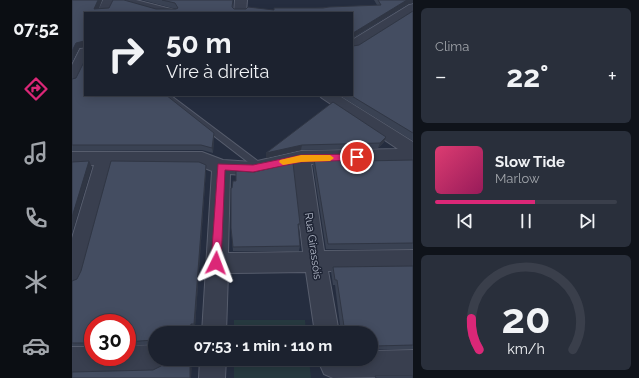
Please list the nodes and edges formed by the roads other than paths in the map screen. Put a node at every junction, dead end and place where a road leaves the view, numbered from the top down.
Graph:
1 (109, 0) edge
2 (123, 0) edge
3 (241, 0) edge
4 (413, 8) edge
5 (103, 12) edge
6 (167, 12) edge
7 (240, 12) edge
8 (353, 45) edge
9 (84, 54) edge
10 (72, 80) edge
11 (166, 96) edge
12 (328, 96) edge
13 (413, 150) edge
14 (413, 155) edge
15 (301, 158) junction
16 (72, 159) edge
17 (105, 159) junction
18 (221, 166) junction
19 (260, 167) junction
20 (413, 260) edge
21 (315, 262) junction
22 (216, 263) junction
23 (72, 275) edge
24 (214, 326) edge
25 (326, 326) edge
26 (148, 358) edge
27 (72, 360) edge
28 (413, 363) edge
29 (213, 366) edge
30 (333, 367) edge
31 (212, 378) edge

1 - 5 street
2 - 6 street
3 - 7 street
4 - 8 street
9 - 10 street
11 - 19 lane
12 - 13 street
14 - 15 street
15 - 19 street
15 - 21 street, Rua Girassóis
16 - 17 street
17 - 18 street
17 - 23 street
18 - 19 street
18 - 22 street
20 - 21 street
21 - 22 street
21 - 25 street, Rua Girassóis
22 - 24 street
26 - 27 street
28 - 30 street
29 - 31 street

